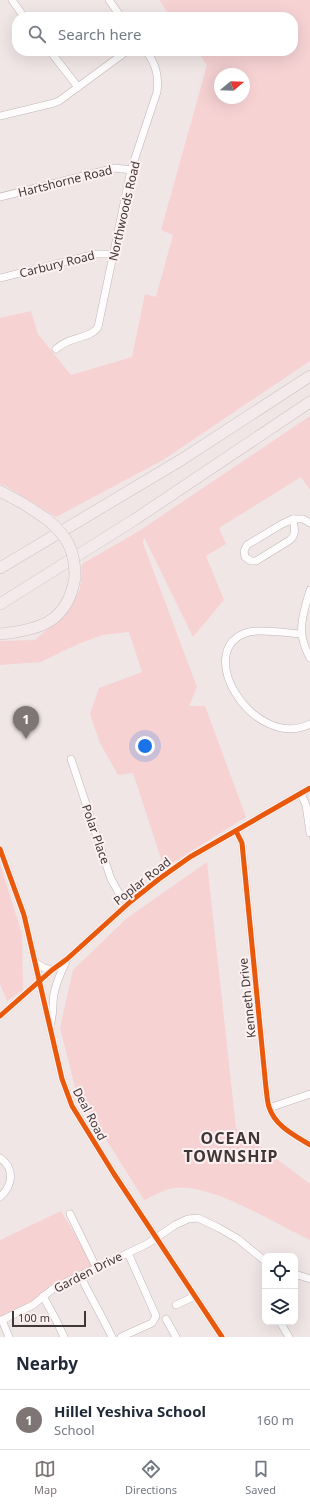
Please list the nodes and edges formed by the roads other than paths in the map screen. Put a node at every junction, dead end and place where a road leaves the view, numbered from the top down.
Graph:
1 (12, 0) edge
2 (109, 0) edge
3 (20, 12) edge
4 (117, 12) edge
5 (54, 56) edge
6 (120, 56) edge
7 (149, 56) edge
8 (78, 87) junction
9 (0, 116) edge
10 (131, 170) junction
11 (0, 197) edge
12 (114, 254) junction
13 (0, 278) edge
14 (56, 349) dead end
15 (310, 376) edge
16 (310, 402) edge
17 (0, 492) edge
18 (293, 519) junction
19 (310, 523) edge
20 (0, 568) edge
21 (310, 590) edge
22 (0, 604) edge
23 (0, 634) edge
24 (301, 634) junction
25 (310, 658) edge
26 (310, 724) edge
27 (71, 759) dead end
28 (310, 788) edge
29 (301, 794) junction
30 (236, 831) junction
31 (310, 834) edge
32 (0, 849) edge
33 (130, 902) junction
34 (67, 959) junction
35 (35, 962) junction
36 (52, 970) junction
37 (39, 981) junction
38 (0, 1016) edge
39 (49, 1026) junction
40 (310, 1094) edge
41 (269, 1108) junction
42 (310, 1145) edge
43 (0, 1158) edge
44 (0, 1196) edge
45 (70, 1214) dead end
46 (156, 1238) junction
47 (128, 1253) junction
48 (262, 1259) edge
49 (96, 1267) junction
50 (80, 1275) junction
51 (298, 1275) edge
52 (310, 1279) edge
53 (42, 1296) junction
54 (194, 1296) junction
55 (176, 1305) dead end
56 (166, 1319) dead end
57 (1, 1320) edge
58 (282, 1325) edge
59 (9, 1337) edge
60 (64, 1337) edge
61 (112, 1337) edge
62 (121, 1337) edge
63 (176, 1337) edge
64 (222, 1337) edge
65 (289, 1337) edge

1 - 3 street
2 - 4 street
5 - 8 street
6 - 8 street
7 - 10 street, Northwoods Road
8 - 9 street
10 - 11 street, Hartshorne Road
10 - 12 street, Northwoods Road
12 - 13 street, Carbury Road
12 - 14 street, Northwoods Road
15 - 20 highway
16 - 22 highway
17 - 23 highway, bridge
18 - 18 street
18 - 19 street
21 - 24 street
24 - 25 street
24 - 26 street
27 - 33 street, Polar Place
28 - 29 street, Poplar Road
29 - 30 street, Poplar Road
29 - 31 street
30 - 33 street, Poplar Road
30 - 41 street, Kenneth Drive
32 - 35 street, Deal Road
33 - 34 street, Poplar Road
34 - 36 street, Poplar Road
34 - 39 street
35 - 36 street
35 - 37 street, Deal Road
36 - 37 street, Poplar Road
37 - 38 street, Poplar Road
37 - 39 street, Deal Road
39 - 46 street, Deal Road
40 - 41 street
41 - 42 street, Kenneth Drive
43 - 44 street
45 - 49 street
46 - 47 street, Garden Drive
46 - 48 street, Garden Drive
46 - 54 street, Deal Road
47 - 49 street, Garden Drive
47 - 62 street
49 - 50 street, Garden Drive
50 - 53 street, Garden Drive
50 - 61 street
51 - 52 street
53 - 57 street, Garden Drive
53 - 60 street
54 - 55 street
54 - 64 street, Deal Road
56 - 63 street
57 - 59 street
58 - 65 street

